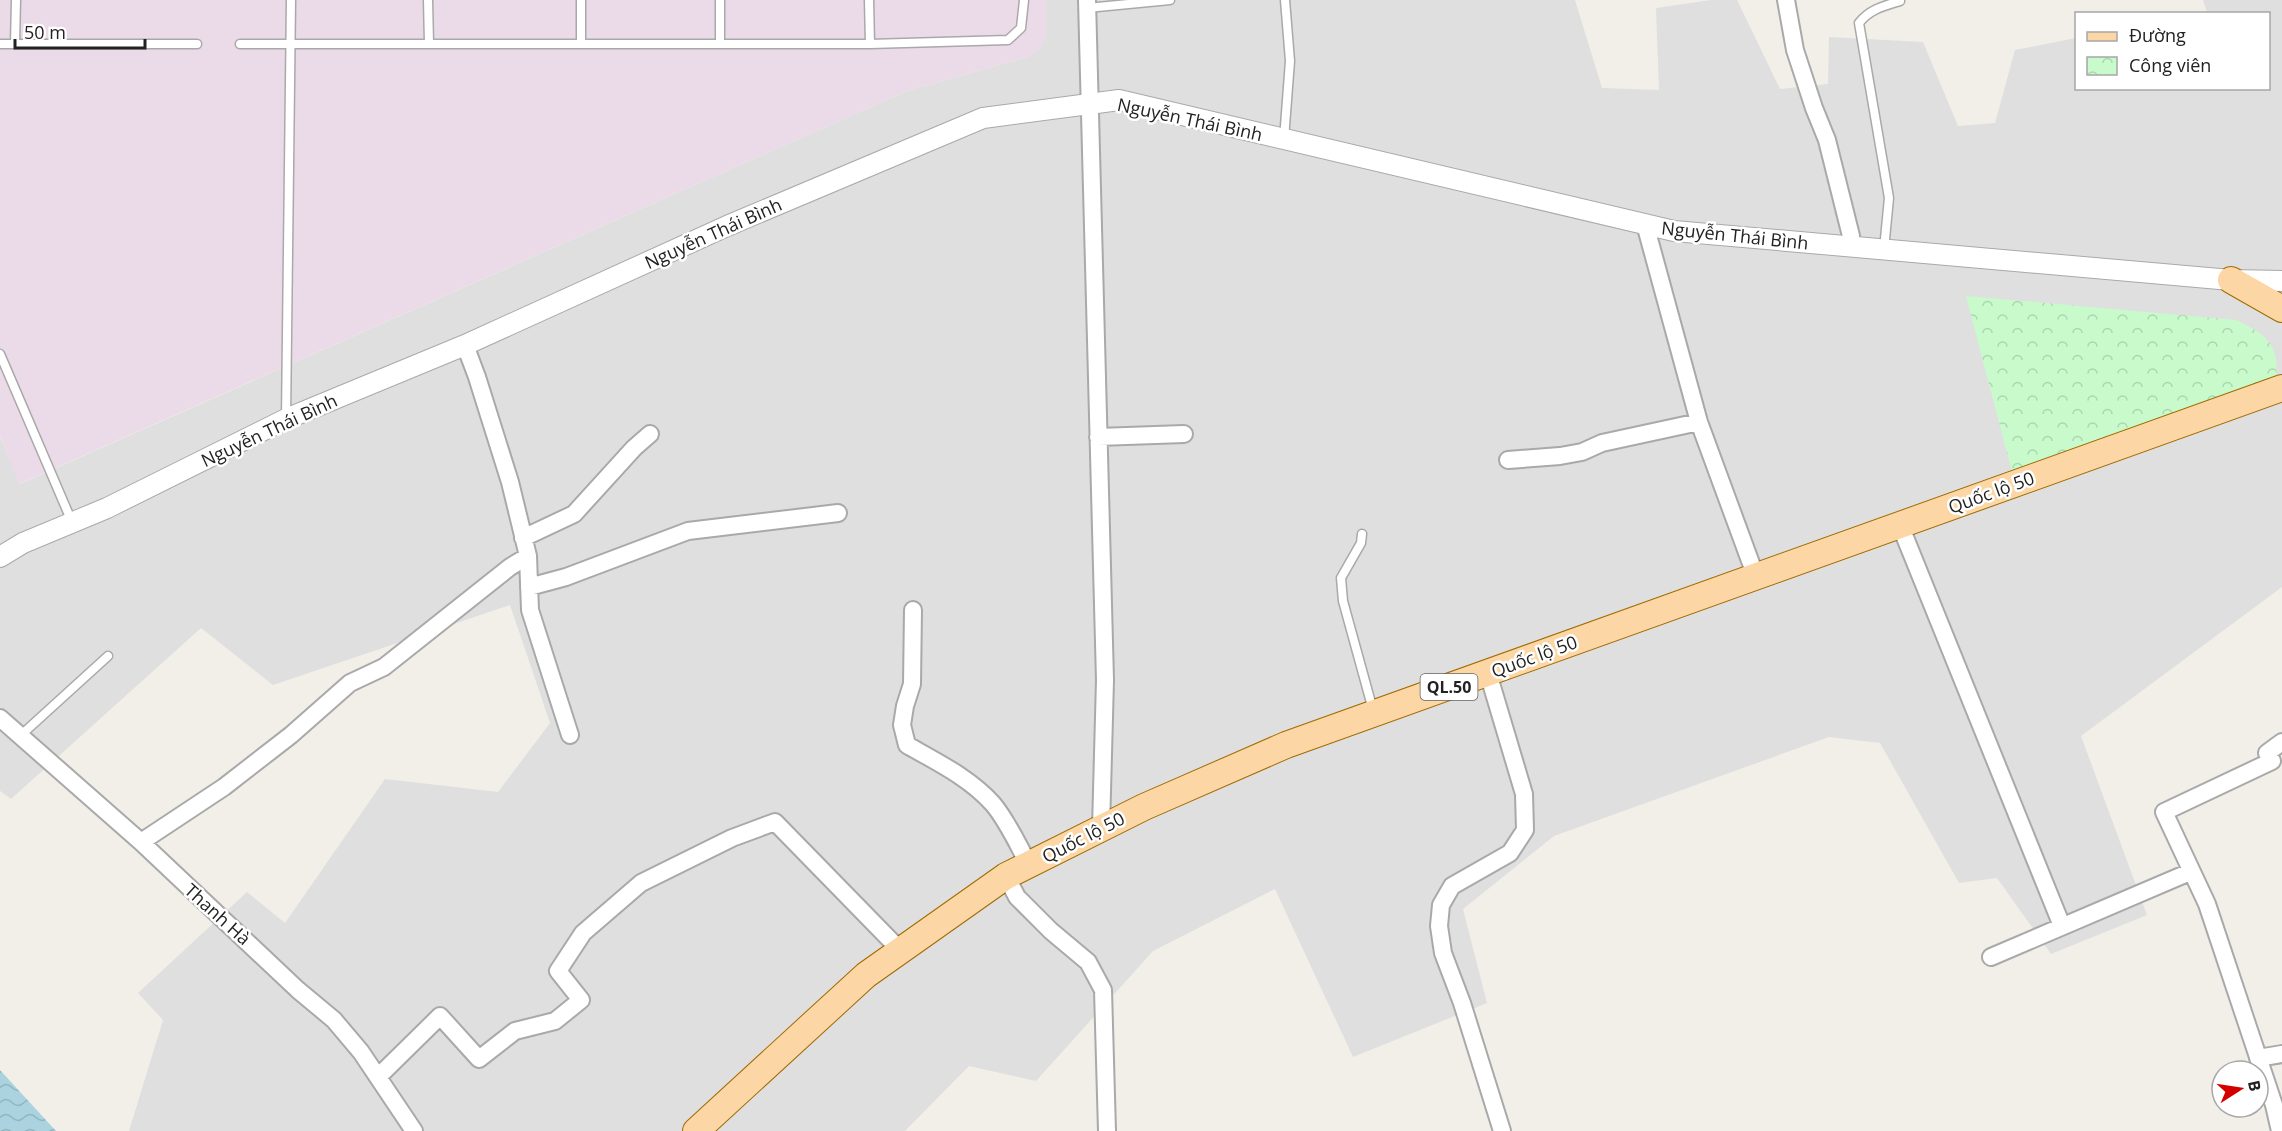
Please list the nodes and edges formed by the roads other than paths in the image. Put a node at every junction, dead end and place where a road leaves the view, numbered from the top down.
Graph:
1 (16, 0) edge
2 (291, 0) edge
3 (428, 0) edge
4 (581, 0) edge
5 (720, 0) edge
6 (869, 0) edge
7 (1024, 0) edge
8 (1170, 0) edge
9 (1285, 0) edge
10 (1786, 0) edge
11 (1900, 1) edge
12 (1087, 4) edge
13 (291, 43) junction
14 (429, 43) junction
15 (581, 43) junction
16 (0, 44) edge
17 (15, 44) junction
18 (240, 44) dead end
19 (720, 44) junction
20 (870, 44) junction
21 (197, 45) dead end
22 (1089, 104) junction
23 (1284, 139) junction
24 (1645, 224) junction
25 (1849, 246) junction
26 (1884, 249) junction
27 (2231, 280) junction
28 (2282, 281) edge
29 (2282, 309) edge
30 (465, 345) junction
31 (0, 354) edge
32 (2282, 388) edge
33 (286, 419) junction
34 (1699, 422) junction
35 (650, 434) dead end
36 (1184, 434) dead end
37 (1098, 437) junction
38 (1508, 459) dead end
39 (838, 513) dead end
40 (72, 523) junction
41 (1900, 525) junction
42 (1362, 534) dead end
43 (523, 538) junction
44 (528, 556) junction
45 (0, 557) edge
46 (1756, 577) junction
47 (529, 587) junction
48 (912, 610) dead end
49 (108, 656) dead end
50 (1488, 673) junction
51 (1374, 714) junction
52 (0, 718) edge
53 (570, 735) dead end
54 (20, 736) junction
55 (2282, 742) edge
56 (1101, 828) junction
57 (141, 842) junction
58 (1029, 865) junction
59 (2190, 872) junction
60 (1006, 876) junction
61 (2062, 926) junction
62 (901, 951) junction
63 (1991, 957) dead end
64 (2282, 1054) edge
65 (2259, 1058) junction
66 (378, 1077) junction
67 (1107, 1113) junction
68 (412, 1130) edge
69 (696, 1131) edge
70 (1095, 1131) edge
71 (1107, 1131) edge
72 (1502, 1131) edge
73 (2280, 1131) edge

1 - 17 lane
2 - 13 lane
3 - 14 lane
4 - 15 lane
5 - 19 lane
6 - 20 lane
7 - 20 lane
8 - 12 lane
9 - 23 lane
10 - 25 street
11 - 26 lane
12 - 22 street
13 - 14 lane
13 - 18 lane
13 - 33 lane
14 - 15 lane
15 - 19 lane
16 - 17 lane
17 - 21 lane
19 - 20 lane
22 - 23 street, Nguyễn Thái Bình
22 - 30 street, Nguyễn Thái Bình
22 - 37 street
23 - 24 street, Nguyễn Thái Bình
24 - 25 street, Nguyễn Thái Bình
24 - 34 street
25 - 26 street, Nguyễn Thái Bình
26 - 27 street, Nguyễn Thái Bình
27 - 28 street, Nguyễn Thái Bình
27 - 29 main road
30 - 33 street, Nguyễn Thái Bình
30 - 43 street
31 - 40 lane
32 - 41 main road, Quốc lộ 50 / QL.50
33 - 40 street, Nguyễn Thái Bình
34 - 38 street
34 - 46 street
35 - 43 street
36 - 37 street
37 - 56 street
39 - 47 street
40 - 45 street, Nguyễn Thái Bình
41 - 46 main road, Quốc lộ 50 / QL.50
41 - 61 street
42 - 51 lane
43 - 44 street
44 - 47 street
44 - 57 street
46 - 50 main road, Quốc lộ 50 / QL.50
47 - 53 street
48 - 58 street
49 - 54 lane
50 - 51 main road, Quốc lộ 50 / QL.50
50 - 72 street
51 - 56 main road, Quốc lộ 50 / QL.50
52 - 54 street, Thanh Hà
54 - 57 street, Thanh Hà
55 - 59 street
56 - 58 main road, Quốc lộ 50 / QL.50
57 - 66 street, Thanh Hà
58 - 60 main road, Quốc lộ 50 / QL.50
59 - 61 street
59 - 65 street
60 - 62 main road, Quốc lộ 50 / QL.50
60 - 67 street
61 - 63 street
62 - 66 street
62 - 69 main road, Quốc lộ 50 / QL.50
64 - 65 street
65 - 73 street
66 - 68 street, Thanh Hà
67 - 70 street
67 - 71 street

